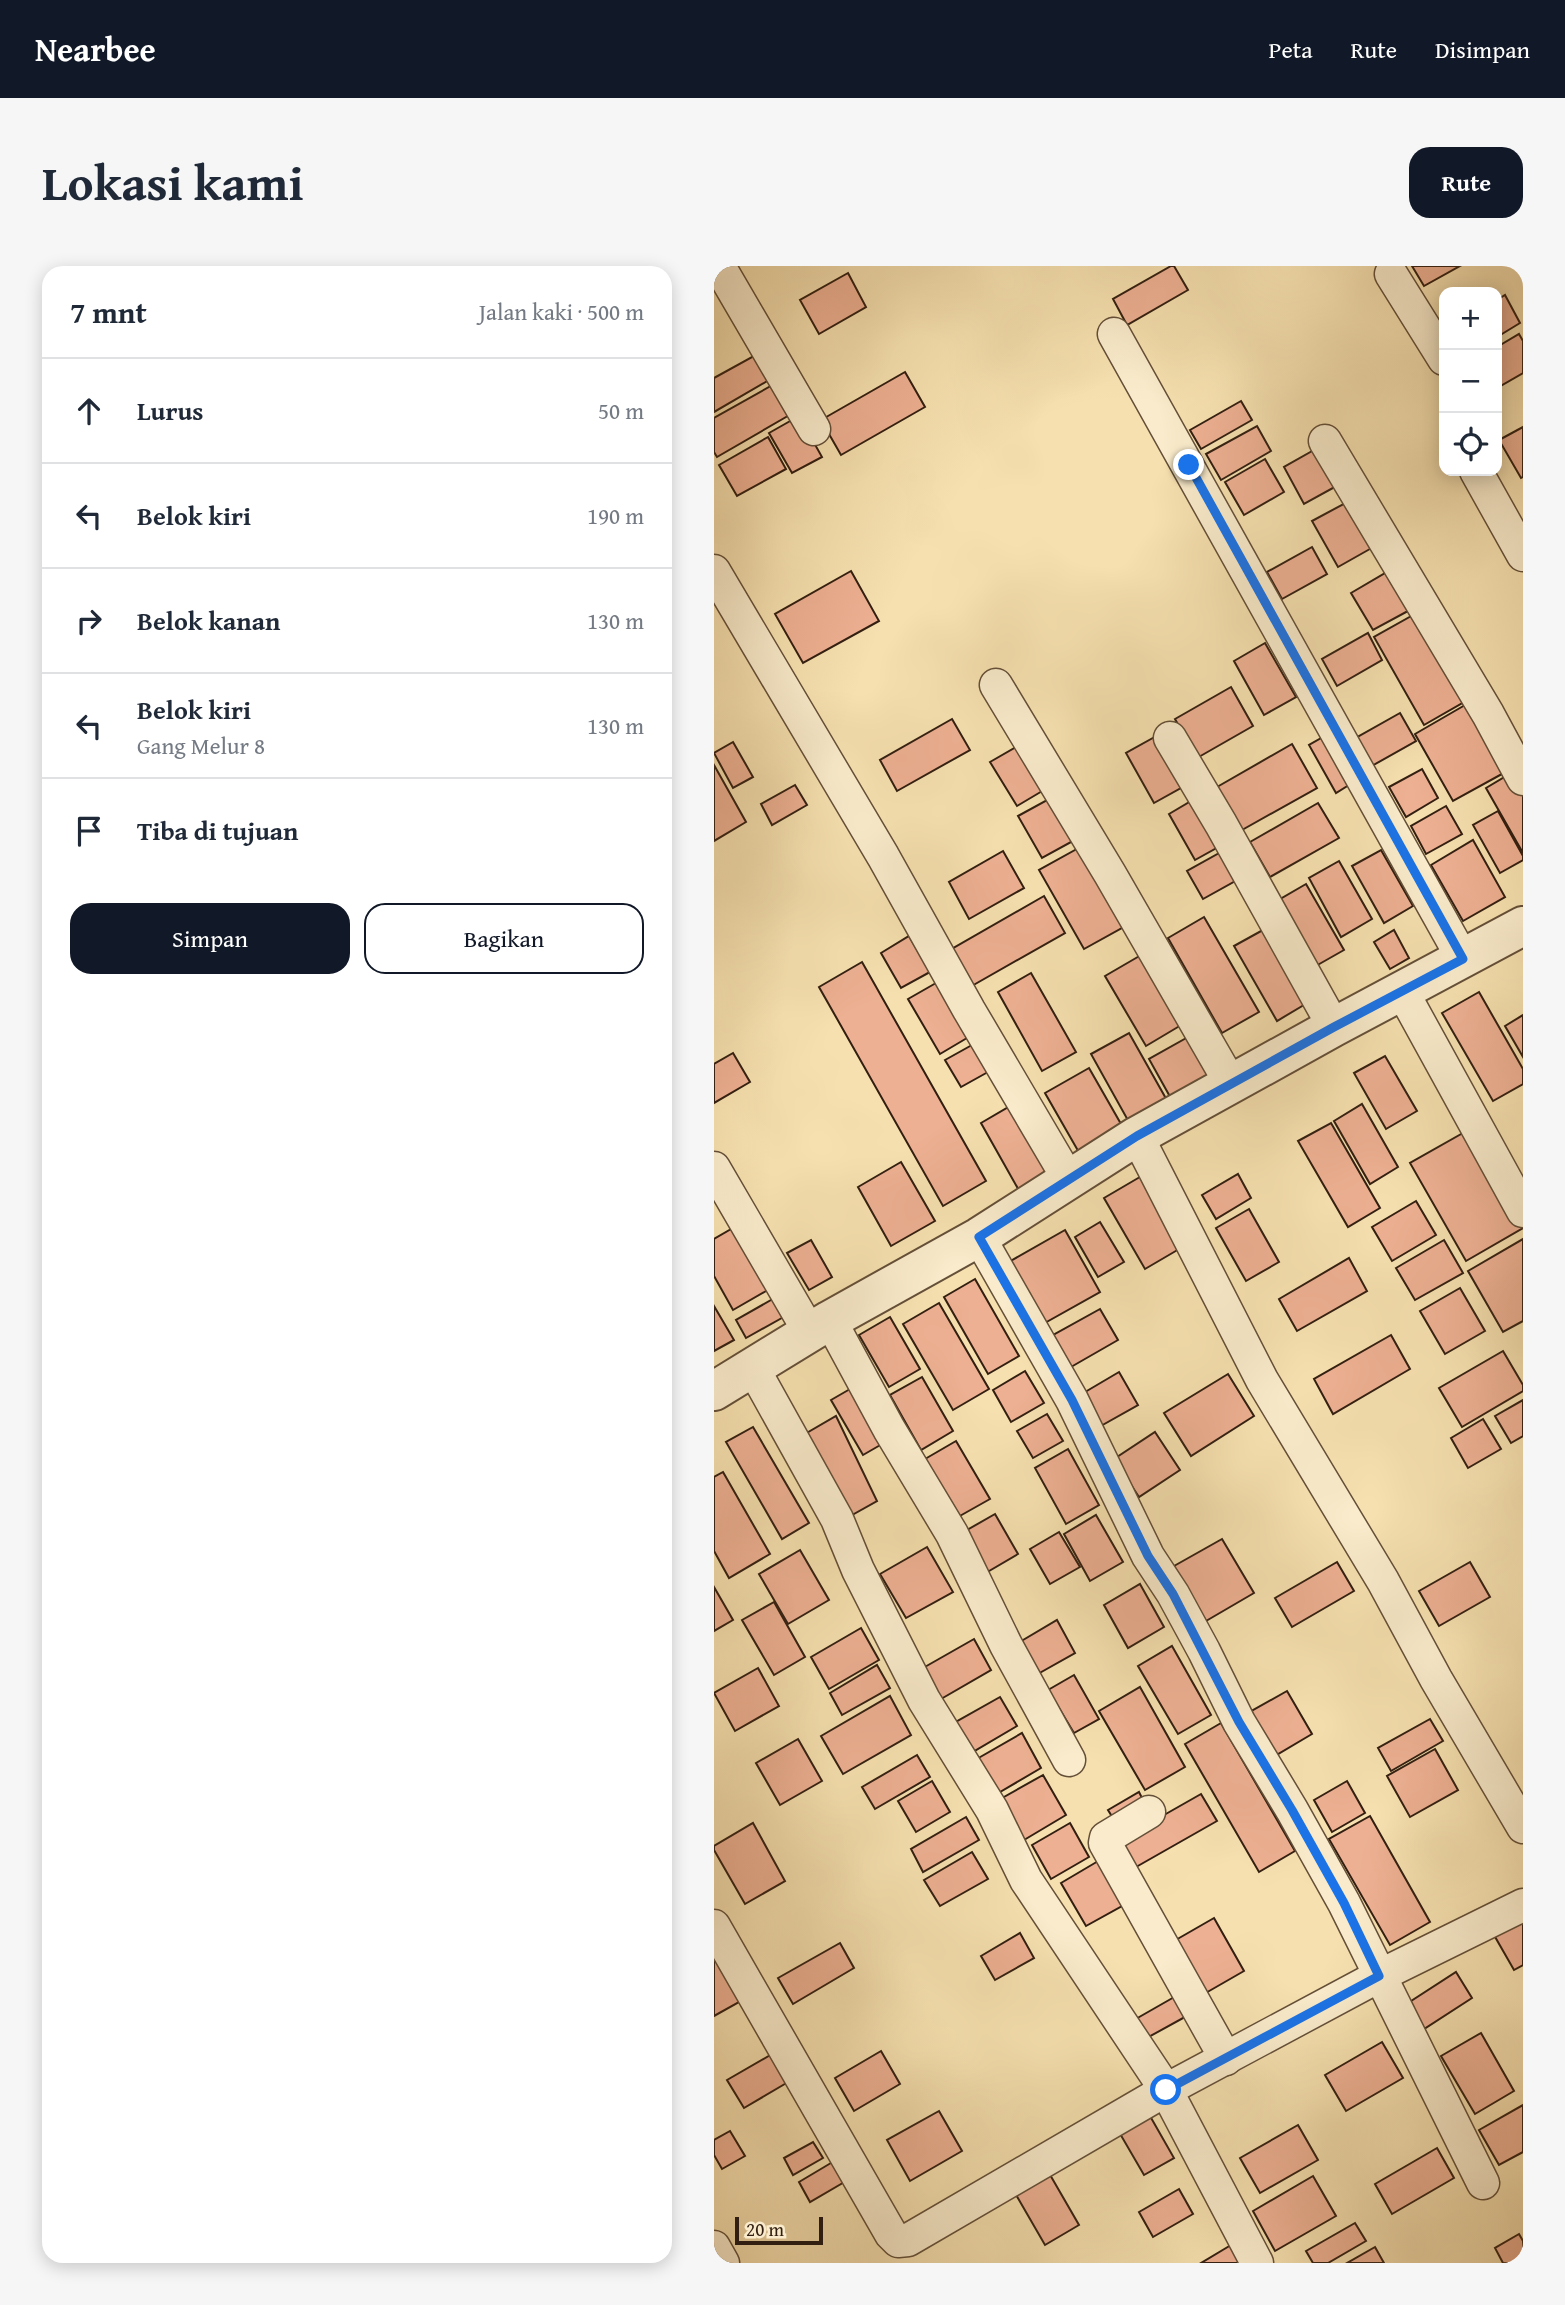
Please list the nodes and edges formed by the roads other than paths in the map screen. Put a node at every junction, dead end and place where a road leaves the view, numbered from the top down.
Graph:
1 (719, 266) edge
2 (1391, 274) dead end
3 (1114, 334) dead end
4 (1439, 351) edge
5 (814, 429) dead end
6 (1325, 441) dead end
7 (1479, 476) edge
8 (1523, 555) edge
9 (714, 571) edge
10 (996, 685) dead end
11 (1170, 738) dead end
12 (1523, 779) edge
13 (1523, 926) edge
14 (1463, 959) junction
15 (1402, 991) junction
16 (1334, 1027) junction
17 (1231, 1084) junction
18 (1137, 1136) junction
19 (714, 1168) edge
20 (1069, 1180) junction
21 (1523, 1211) edge
22 (979, 1237) junction
23 (820, 1327) junction
24 (753, 1368) junction
25 (714, 1391) edge
26 (1069, 1760) dead end
27 (1149, 1812) dead end
28 (1523, 1827) edge
29 (1523, 1905) edge
30 (714, 1926) edge
31 (1379, 1976) junction
32 (1226, 2059) junction
33 (1166, 2090) junction
34 (1483, 2183) dead end
35 (714, 2247) edge
36 (723, 2263) edge
37 (1257, 2263) edge

1 - 5 street
2 - 4 street
3 - 14 street
6 - 12 street
7 - 8 street
9 - 20 street
10 - 17 street
11 - 16 street
13 - 14 street
14 - 15 street
15 - 16 street
15 - 21 street
16 - 17 street
17 - 18 street
18 - 20 street
18 - 28 street
19 - 23 street
20 - 22 street
22 - 23 street
22 - 31 street
23 - 24 street
23 - 26 street
24 - 25 street
24 - 33 street
27 - 32 street
29 - 31 street
30 - 33 street
31 - 32 street
31 - 34 street
32 - 33 street
33 - 37 street
35 - 36 street

